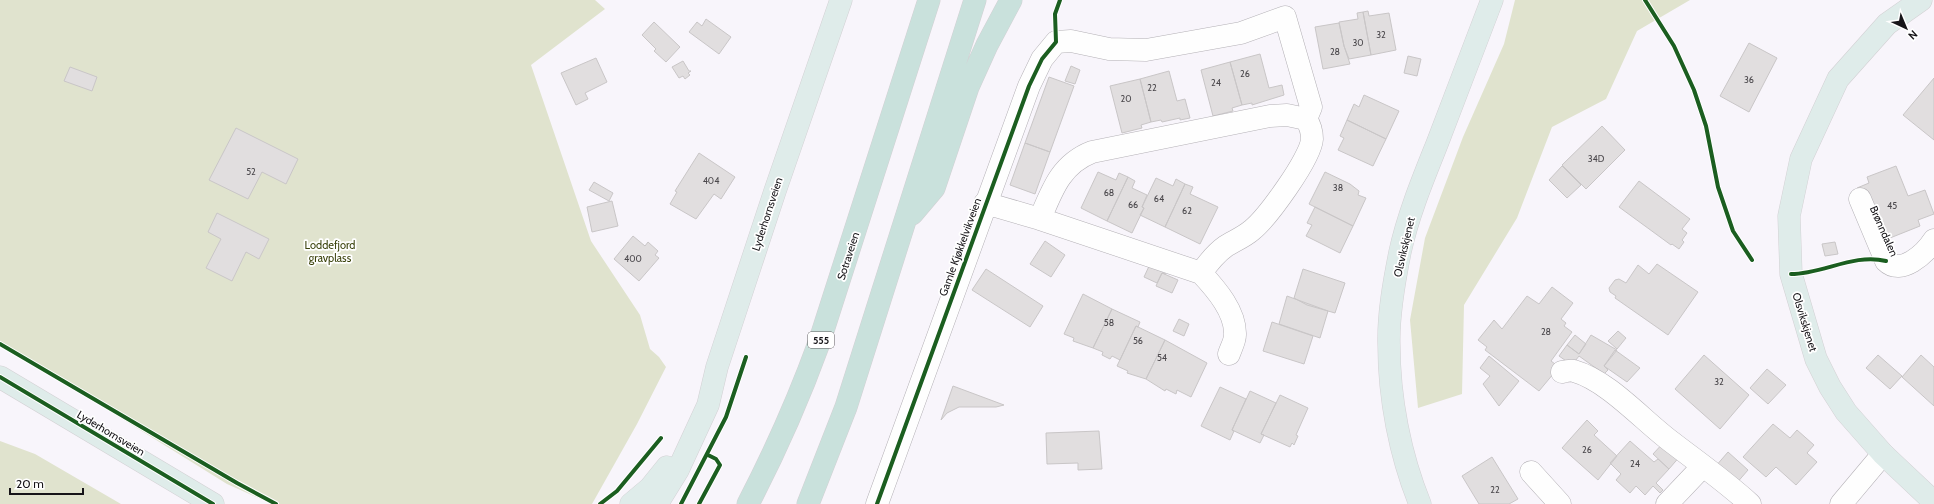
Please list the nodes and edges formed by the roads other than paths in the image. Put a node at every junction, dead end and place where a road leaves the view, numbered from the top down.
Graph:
1 (841, 0) edge
2 (929, 0) edge
3 (975, 0) edge
4 (1011, 0) edge
5 (1492, 0) edge
6 (1922, 0) edge
7 (1306, 119) junction
8 (1860, 199) dead end
9 (985, 203) junction
10 (1040, 219) junction
11 (905, 221) junction
12 (1934, 240) edge
13 (1201, 273) junction
14 (1229, 354) dead end
15 (1562, 372) dead end
16 (0, 377) edge
17 (698, 428) junction
18 (1883, 454) junction
19 (1703, 466) junction
20 (1531, 472) dead end
21 (1934, 502) edge
22 (213, 504) edge
23 (631, 504) edge
24 (658, 504) edge
25 (748, 504) edge
26 (808, 504) edge
27 (877, 504) edge
28 (1420, 504) edge
29 (1560, 504) edge
30 (1668, 504) edge
31 (1750, 504) edge
32 (1841, 504) edge

1 - 17 main road, Lyderhornsveien
2 - 25 highway, Sotraveien / 555
3 - 11 highway
4 - 11 highway
5 - 28 main road, Olsvikskjenet
6 - 18 main road, Olsvikskjenet
7 - 9 street, Gamle Kjøkkelvikveien
7 - 10 street
7 - 13 street, Gamle Kjøkkelvikveien
8 - 12 street, Brønndalen
9 - 10 street, Gamle Kjøkkelvikveien
9 - 27 street, Gamle Kjøkkelvikveien
10 - 13 street, Gamle Kjøkkelvikveien
11 - 26 highway
13 - 14 street, Gamle Kjøkkelvikveien
15 - 19 street
16 - 22 main road, Lyderhornsveien
17 - 23 main road, Lyderhornsveien
17 - 24 main road, Lyderhornsveien
18 - 21 main road, Olsvikskjenet
18 - 32 street
19 - 30 street
19 - 31 street
20 - 29 street

